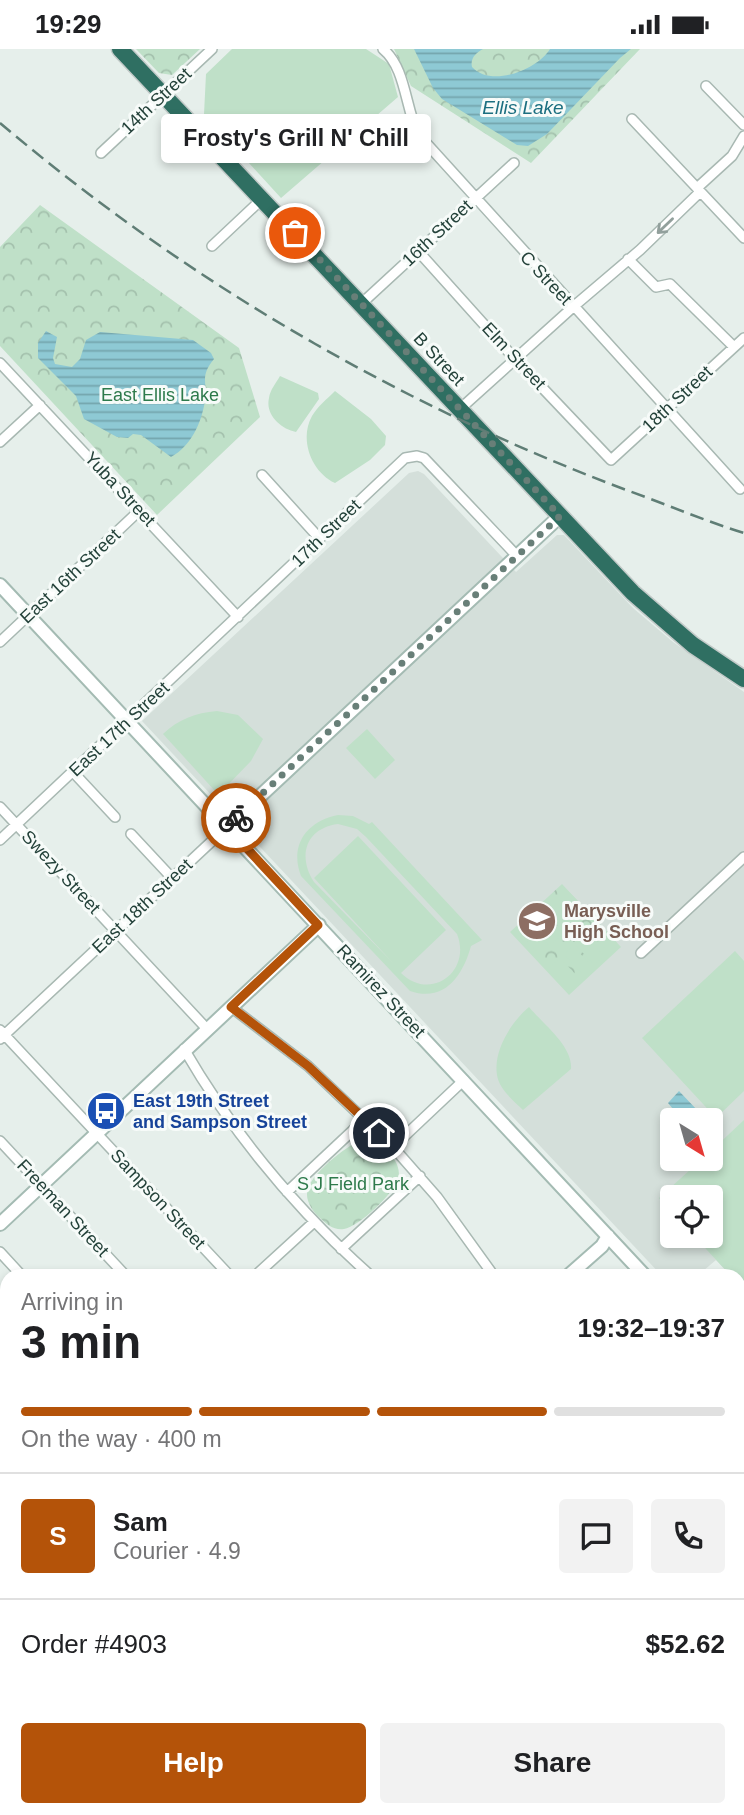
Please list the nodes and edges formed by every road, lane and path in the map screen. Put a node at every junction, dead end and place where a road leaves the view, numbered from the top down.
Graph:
1 (120, 49) edge
2 (212, 49) edge
3 (383, 49) edge
4 (706, 86) dead end
5 (163, 94) junction
6 (632, 119) dead end
7 (744, 125) edge
8 (744, 136) edge
9 (101, 153) dead end
10 (514, 163) dead end
11 (699, 190) junction
12 (262, 199) junction
13 (474, 199) junction
14 (744, 238) edge
15 (212, 246) dead end
16 (418, 251) junction
17 (628, 259) junction
18 (361, 304) junction
19 (573, 307) junction
20 (744, 338) edge
21 (734, 347) junction
22 (515, 359) junction
23 (0, 363) edge
24 (40, 405) junction
25 (460, 409) junction
26 (666, 409) junction
27 (0, 442) edge
28 (611, 460) joint
29 (262, 475) dead end
30 (740, 489) dead end
31 (139, 510) junction
32 (560, 516) junction
33 (320, 538) junction
34 (517, 557) junction
35 (0, 586) edge
36 (28, 615) junction
37 (238, 617) junction
38 (0, 642) edge
39 (744, 679) edge
40 (127, 721) junction
41 (73, 772) junction
42 (0, 807) edge
43 (115, 817) dead end
44 (16, 825) junction
45 (227, 827) junction
46 (131, 834) dead end
47 (0, 840) edge
48 (744, 857) edge
49 (172, 878) junction
50 (318, 925) junction
51 (116, 930) junction
52 (641, 953) dead end
53 (231, 1007) junction
54 (207, 1029) junction
55 (2, 1035) edge
56 (184, 1049) junction
57 (464, 1080) junction
58 (365, 1119) junction
59 (96, 1133) junction
60 (0, 1141) edge
61 (393, 1147) junction
62 (420, 1177) junction
63 (41, 1185) junction
64 (287, 1192) junction
65 (314, 1222) junction
66 (0, 1224) edge
67 (608, 1236) junction
68 (341, 1249) junction
69 (0, 1252) edge
70 (16, 1269) edge
71 (119, 1269) edge
72 (223, 1269) edge
73 (263, 1269) edge
74 (363, 1269) edge
75 (489, 1269) edge
76 (576, 1269) edge
77 (639, 1269) edge

1 - 5 highway, B Street
2 - 5 street, 14th Street
3 - 13 street, C Street
4 - 7 street
5 - 9 street, 14th Street
5 - 12 highway, B Street
6 - 11 street
8 - 11 street
10 - 13 street, 16th Street
11 - 14 street
11 -> 17 street
12 - 15 street
12 - 18 highway, B Street
13 - 16 street, 16th Street
13 - 19 street, C Street
16 - 18 street, 16th Street
16 - 22 street, Elm Street
17 - 19 street
17 - 21 street
18 - 25 highway, B Street
19 - 22 street
19 - 26 street, C Street
20 - 21 street, 18th Street
21 - 26 street, 18th Street
22 - 25 street
22 - 28 street, Elm Street
23 - 24 street, Yuba Street
24 - 27 street
24 - 31 street, Yuba Street
25 - 32 highway, B Street
26 - 28 street, 18th Street
26 - 30 street, C Street
29 - 33 street
31 - 36 street, East 16th Street
31 - 37 street, Yuba Street
32 - 34 street
32 - 39 highway, B Street
33 - 34 street, 17th Street
33 - 37 street, 17th Street
34 - 45 street, East 18th Street
35 - 36 street, Ramirez Street
36 - 38 street, East 16th Street
36 - 40 street, Ramirez Street
37 - 40 street, East 17th Street
40 - 41 street, East 17th Street
40 - 45 street, Ramirez Street
41 - 43 street
41 - 44 street, East 17th Street
42 - 44 street, Swezy Street
44 - 47 street, East 17th Street
44 - 51 street, Swezy Street
45 - 49 street, East 18th Street
45 - 50 street, Ramirez Street
46 - 49 street
48 - 52 street
49 - 51 street, East 18th Street
50 - 53 street
50 - 57 street, Ramirez Street
51 - 54 street, Swezy Street
51 - 55 street, East 18th Street
53 - 54 street
53 - 58 street
54 - 56 street
55 - 59 street, Sampson Street
56 - 59 street
56 - 64 street
57 - 61 street
57 - 67 street, Ramirez Street
58 - 61 street
58 - 64 street
59 - 63 street
59 - 72 street, Sampson Street
60 - 63 street, Freeman Street
61 - 62 street
62 - 68 street
62 - 75 street
63 - 66 street
63 - 71 street, Freeman Street
64 - 65 street
65 - 68 street
65 - 73 street
67 - 76 street
67 - 77 street, Ramirez Street
68 - 74 street
69 - 70 street

